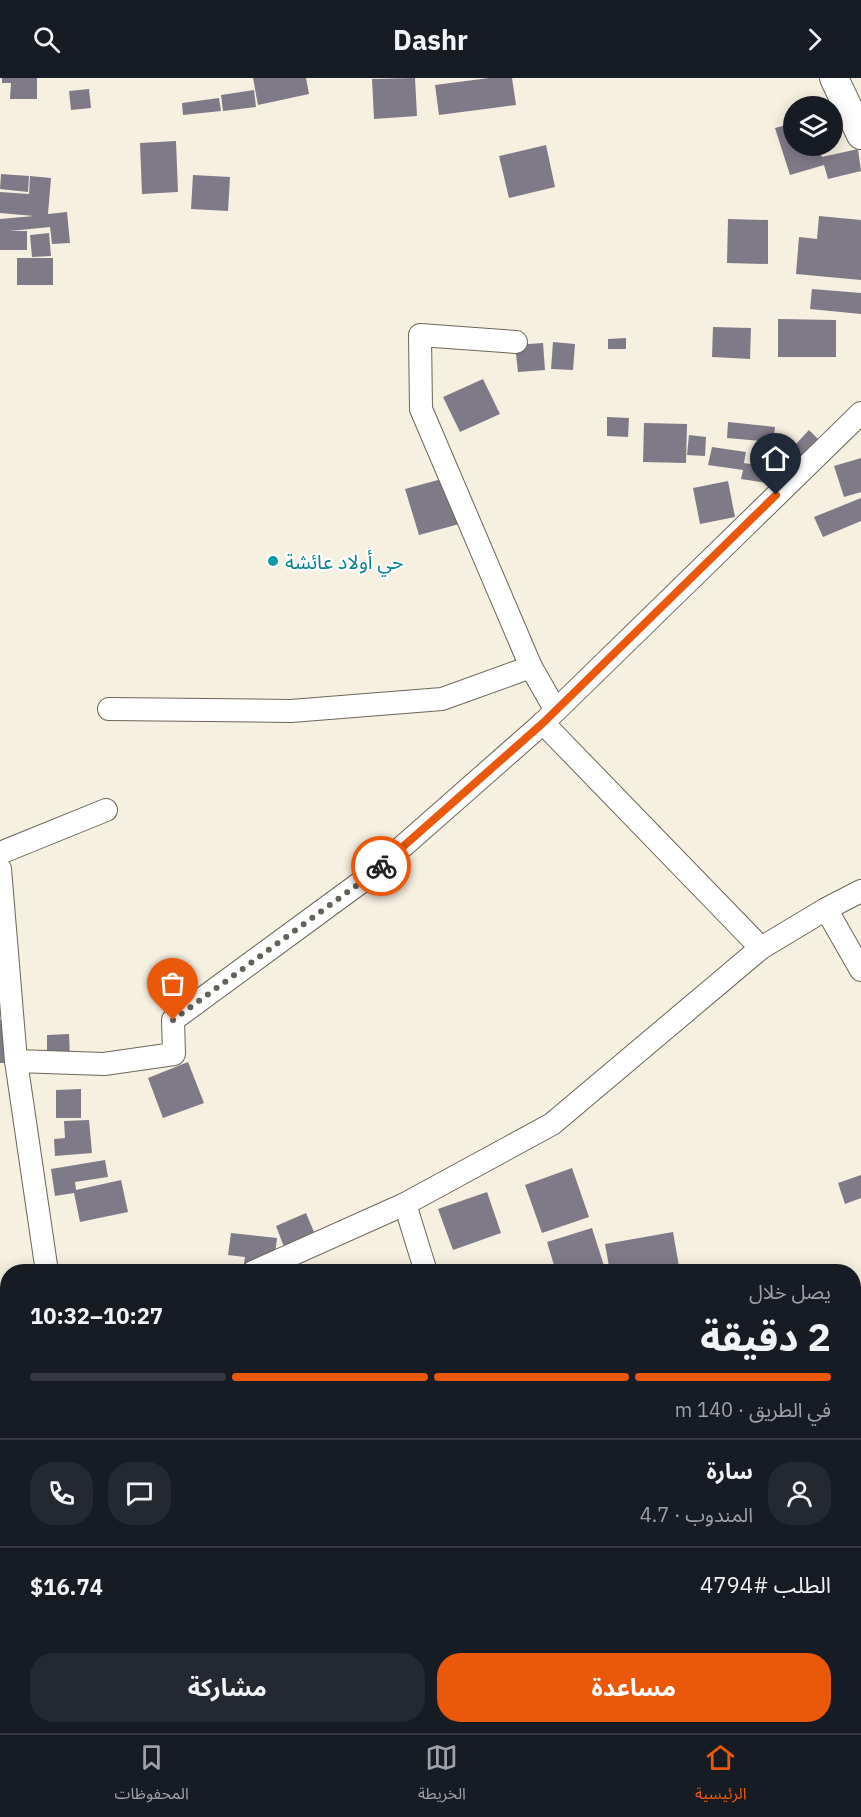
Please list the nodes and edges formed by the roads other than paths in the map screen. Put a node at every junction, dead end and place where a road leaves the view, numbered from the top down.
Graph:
1 (834, 78) edge
2 (861, 135) edge
3 (516, 342) dead end
4 (861, 413) edge
5 (531, 667) junction
6 (109, 709) dead end
7 (549, 716) junction
8 (106, 810) dead end
9 (0, 853) edge
10 (0, 869) edge
11 (861, 891) edge
12 (826, 909) junction
13 (761, 948) junction
14 (861, 970) edge
15 (16, 1061) junction
16 (405, 1203) junction
17 (46, 1264) edge
18 (271, 1264) edge
19 (424, 1264) edge

1 - 2 street
3 - 5 street
4 - 7 street
5 - 6 street
5 - 7 street
7 - 13 street
7 - 15 street
8 - 9 street
10 - 15 street
11 - 12 street
12 - 13 street
12 - 14 street
13 - 16 street
15 - 17 street
16 - 18 street
16 - 19 street

